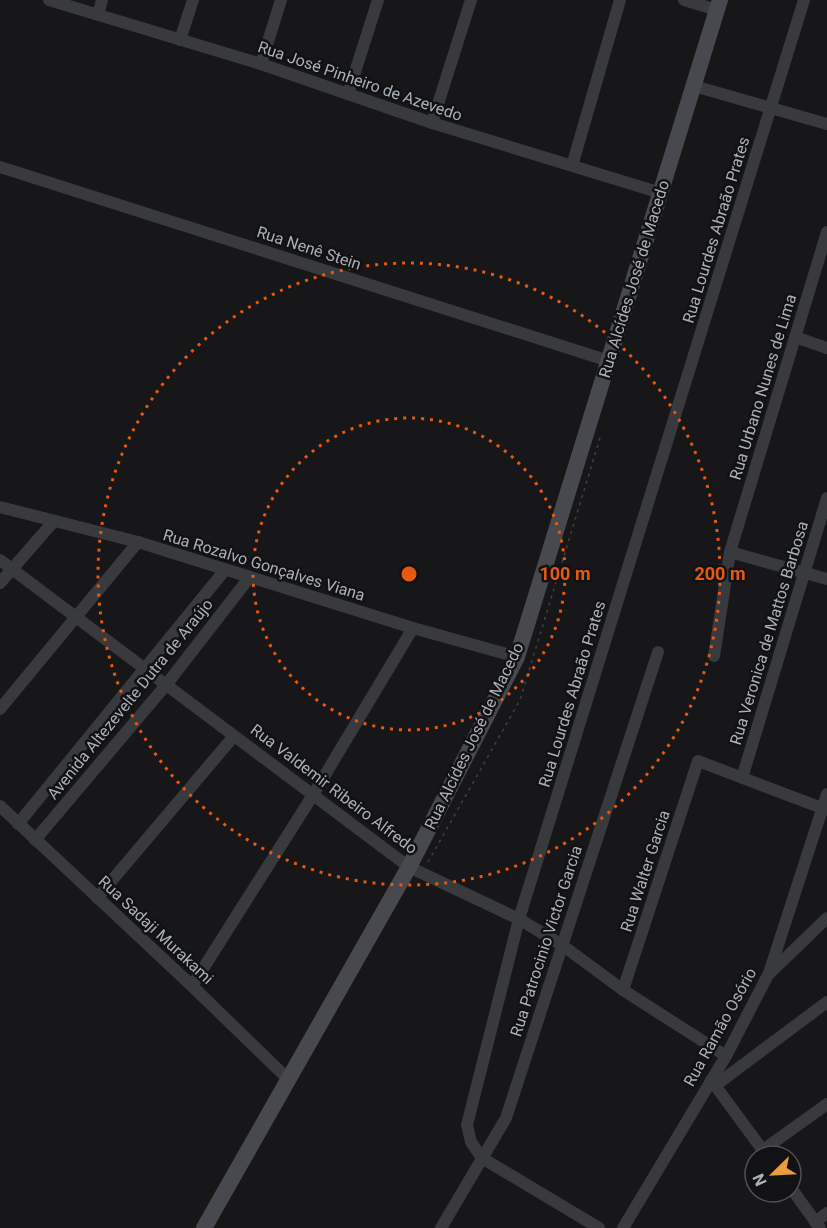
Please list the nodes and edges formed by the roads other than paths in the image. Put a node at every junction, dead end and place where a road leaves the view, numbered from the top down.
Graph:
1 (49, 0) edge
2 (102, 0) edge
3 (193, 0) edge
4 (281, 0) edge
5 (378, 0) edge
6 (471, 0) edge
7 (620, 0) edge
8 (684, 0) edge
9 (804, 0) edge
10 (718, 5) edge
11 (98, 15) junction
12 (180, 40) junction
13 (261, 64) junction
14 (694, 86) junction
15 (348, 94) junction
16 (771, 108) junction
17 (432, 123) junction
18 (827, 124) edge
19 (572, 166) junction
20 (0, 167) edge
21 (661, 193) junction
22 (827, 232) edge
23 (795, 337) junction
24 (827, 348) edge
25 (609, 361) junction
26 (827, 498) edge
27 (0, 507) edge
28 (54, 521) junction
29 (138, 542) junction
30 (730, 552) junction
31 (0, 560) edge
32 (12, 569) junction
33 (225, 570) junction
34 (804, 573) junction
35 (249, 578) junction
36 (827, 579) edge
37 (0, 583) edge
38 (75, 616) junction
39 (413, 628) junction
40 (658, 652) dead end
41 (714, 656) dead end
42 (517, 657) junction
43 (145, 669) junction
44 (166, 685) junction
45 (0, 709) edge
46 (234, 736) junction
47 (742, 778) junction
48 (827, 794) edge
49 (313, 795) junction
50 (0, 806) edge
51 (825, 809) edge
52 (18, 824) junction
53 (35, 840) junction
54 (416, 870) junction
55 (97, 898) junction
56 (827, 918) edge
57 (519, 919) junction
58 (562, 945) junction
59 (769, 974) junction
60 (192, 986) junction
61 (623, 990) junction
62 (827, 1002) edge
63 (726, 1056) junction
64 (289, 1080) junction
65 (713, 1082) junction
66 (827, 1104) edge
67 (758, 1144) edge
68 (776, 1144) edge
69 (482, 1158) junction
70 (802, 1204) edge
71 (827, 1213) edge
72 (817, 1225) edge
73 (204, 1228) edge
74 (441, 1228) edge
75 (599, 1228) edge
76 (623, 1228) edge

1 - 11 street, Rua José Pinheiro de Azevedo
2 - 11 street
3 - 12 street
4 - 13 street
5 - 15 street
6 - 17 street
7 - 19 street
8 - 10 street
9 - 16 street, Rua Lourdes Abraão Prates
10 - 14 street, Rua Alcídes José de Macedo
11 - 12 street, Rua José Pinheiro de Azevedo
12 - 13 street, Rua José Pinheiro de Azevedo
13 - 15 street, Rua José Pinheiro de Azevedo
14 - 16 street
14 - 21 street, Rua Alcídes José de Macedo
15 - 17 street, Rua José Pinheiro de Azevedo
16 - 18 street
16 - 57 street, Rua Lourdes Abraão Prates
17 - 19 street, Rua José Pinheiro de Azevedo
19 - 21 street, Rua José Pinheiro de Azevedo
20 - 25 street, Rua Nenê Stein
21 - 25 street, Rua Alcídes José de Macedo
22 - 23 street, Rua Urbano Nunes de Lima
23 - 24 street
23 - 30 street, Rua Urbano Nunes de Lima
25 - 42 street, Rua Alcídes José de Macedo
26 - 34 street, Rua Veronica de Mattos Barbosa
27 - 28 street, Rua Rozalvo Gonçalves Viana
28 - 29 street, Rua Rozalvo Gonçalves Viana
28 - 32 street
29 - 33 street, Rua Rozalvo Gonçalves Viana
29 - 38 street
30 - 34 street
30 - 41 street, Rua Urbano Nunes de Lima
31 - 32 street, Rua Valdemir Ribeiro Alfredo
32 - 37 street
32 - 38 street, Rua Valdemir Ribeiro Alfredo
33 - 35 street, Rua Rozalvo Gonçalves Viana
33 - 43 street, Avenida Altezevelte Dutra de Araújo
34 - 36 street
34 - 47 street, Rua Veronica de Mattos Barbosa
35 - 39 street, Rua Rozalvo Gonçalves Viana
35 - 44 street, Avenida Altezevelte Dutra de Araújo
38 - 43 street, Rua Valdemir Ribeiro Alfredo
38 - 45 street
39 - 42 street, Rua Rozalvo Gonçalves Viana
39 - 49 street
40 - 58 street, Rua Patrocinio Victor Garcia
42 - 54 street, Rua Alcídes José de Macedo
43 - 44 street, Rua Valdemir Ribeiro Alfredo
43 - 52 street, Avenida Altezevelte Dutra de Araújo
44 - 46 street, Rua Valdemir Ribeiro Alfredo
44 - 53 street, Avenida Altezevelte Dutra de Araújo
46 - 49 street, Rua Valdemir Ribeiro Alfredo
46 - 55 street
47 - 51 street
47 - 61 street, Rua Walter Garcia
48 - 51 street, Rua Ramão Osório
49 - 54 street, Rua Valdemir Ribeiro Alfredo
49 - 60 street
50 - 52 street, Rua Sadaji Murakami
51 - 59 street, Rua Ramão Osório
52 - 53 street, Rua Sadaji Murakami
53 - 55 street, Rua Sadaji Murakami
54 - 57 street, Rua Valdemir Ribeiro Alfredo
54 - 64 street, Rua Alcídes José de Macedo
55 - 60 street, Rua Sadaji Murakami
56 - 59 street
57 - 58 street, Rua Valdemir Ribeiro Alfredo
57 - 69 street, Rua Lourdes Abraão Prates
58 - 61 street, Rua Valdemir Ribeiro Alfredo
58 - 69 street, Rua Patrocinio Victor Garcia
59 - 63 street, Rua Ramão Osório
60 - 64 street, Rua Sadaji Murakami
61 - 63 street, Rua Valdemir Ribeiro Alfredo
62 - 65 street
63 - 65 street, Rua Ramão Osório
64 - 73 street, Rua Alcídes José de Macedo
65 - 67 street
65 - 76 street, Rua Ramão Osório
66 - 68 street
69 - 74 street, Rua Patrocinio Victor Garcia
69 - 75 street
70 - 72 street
71 - 72 street

